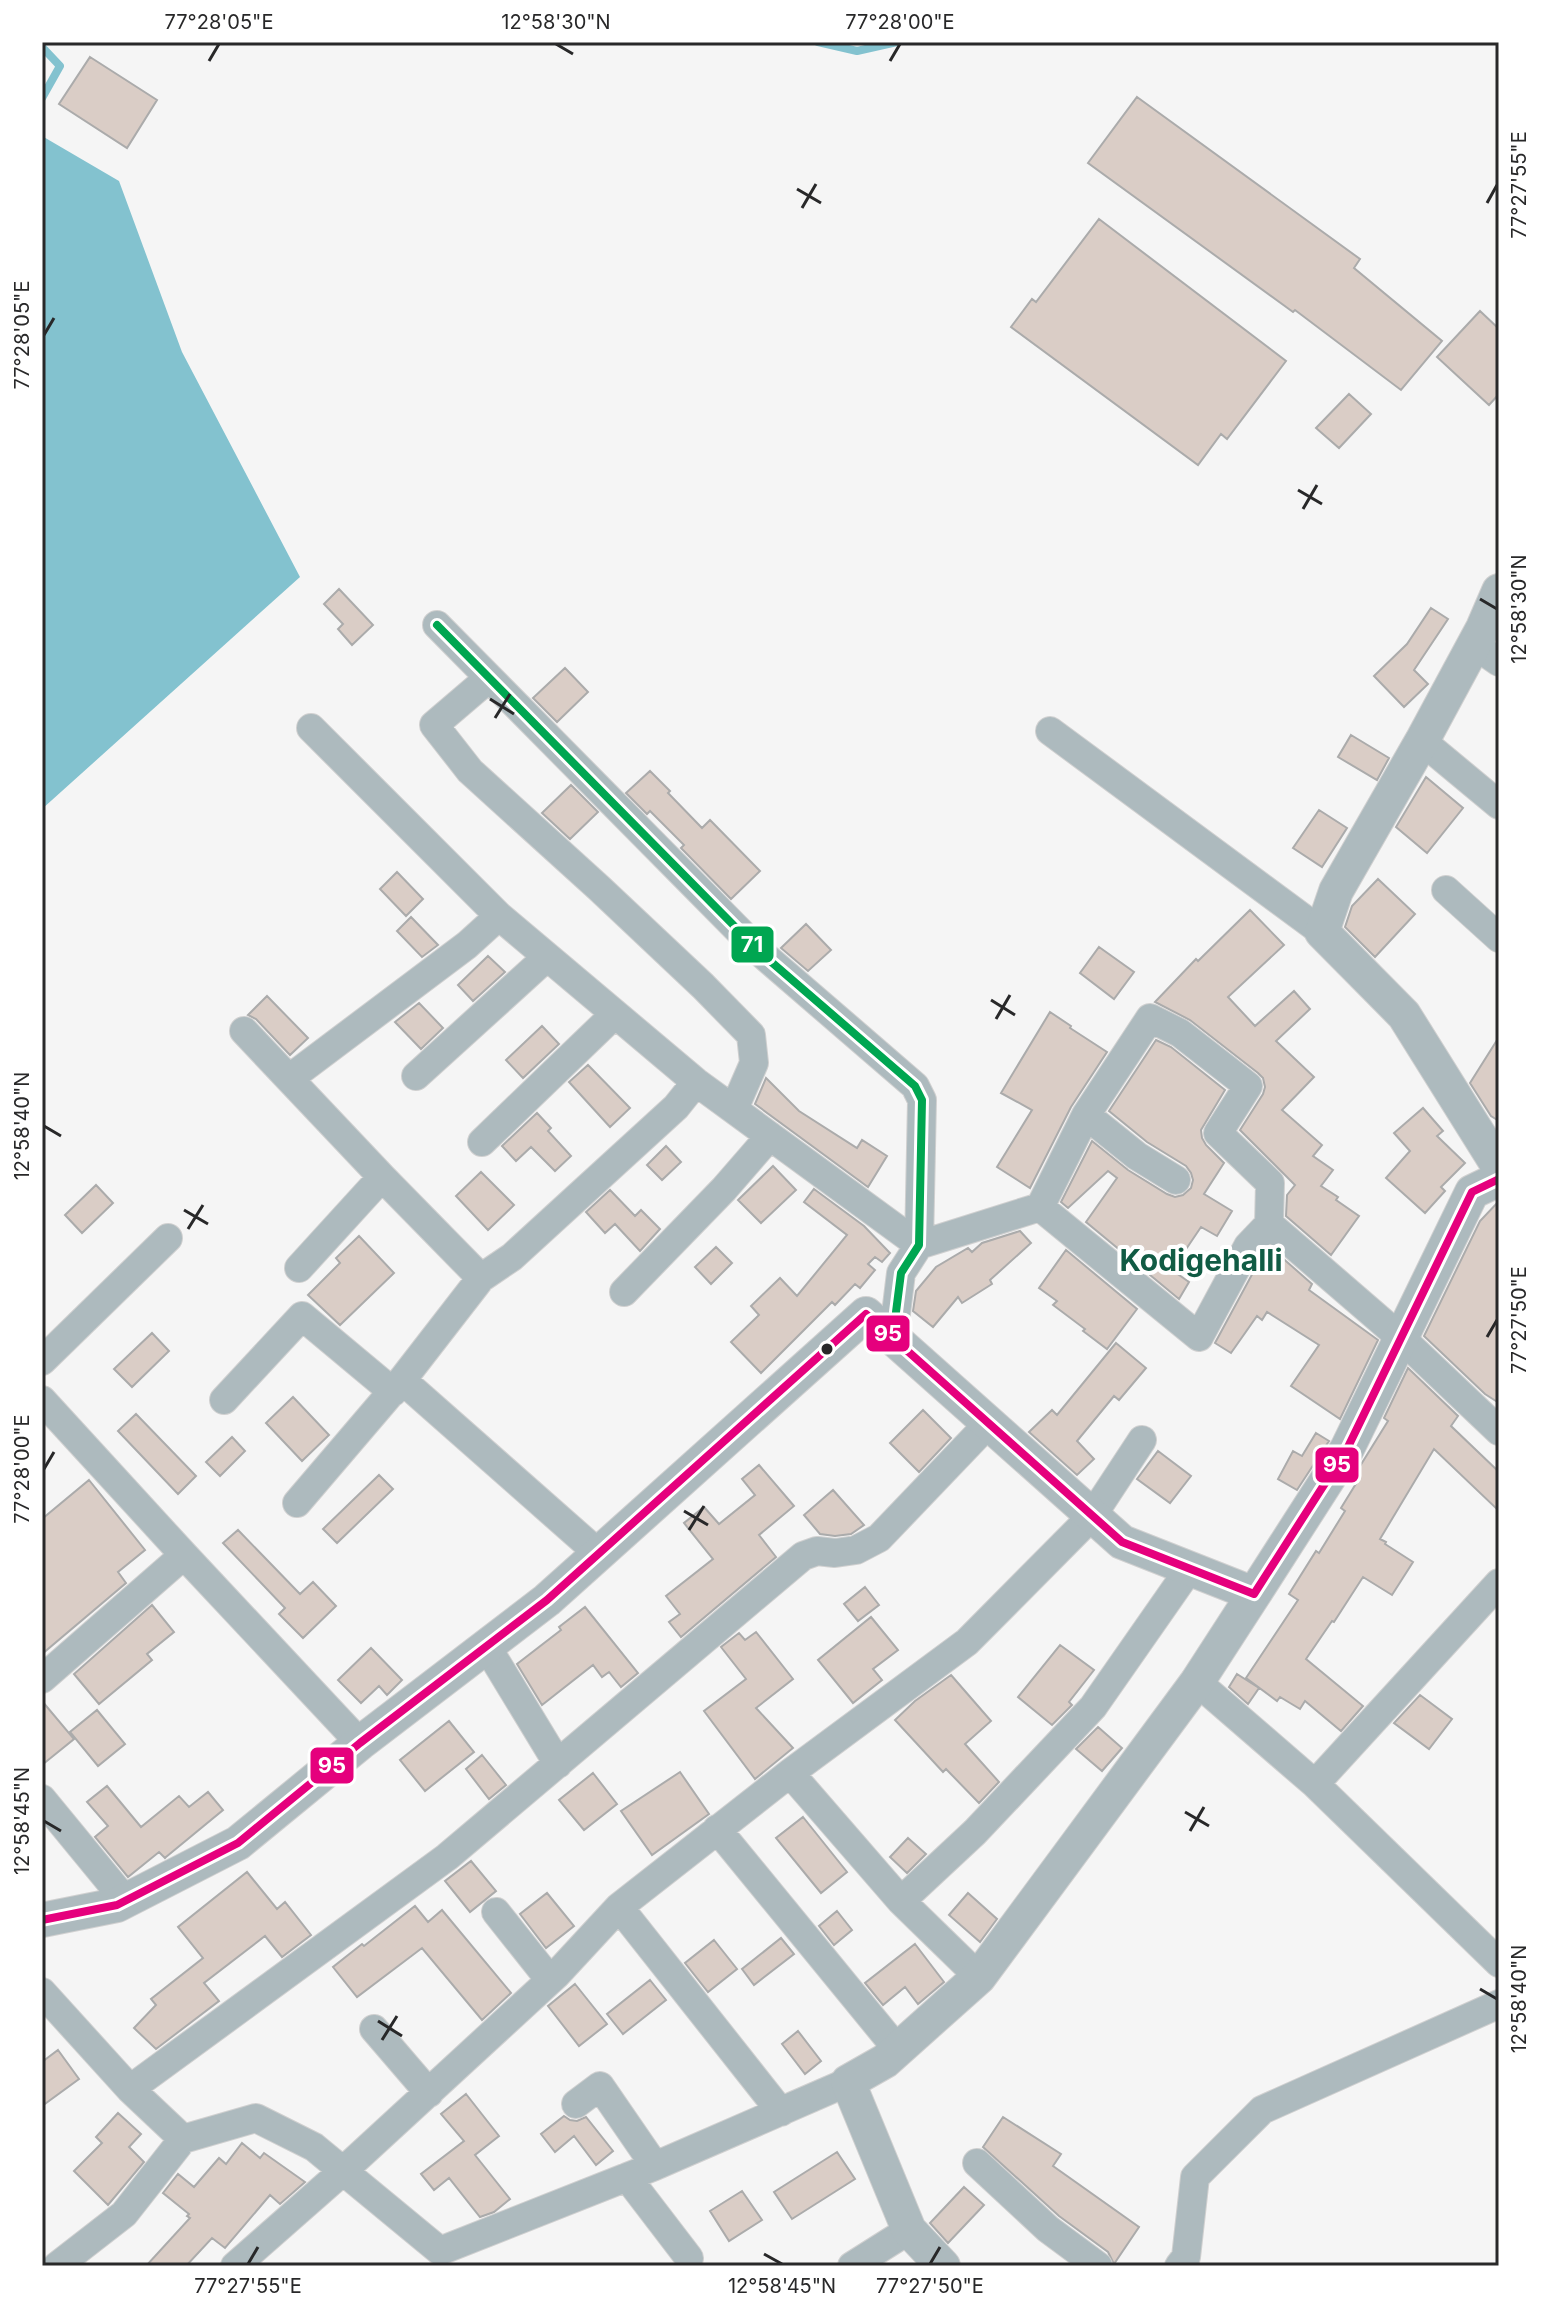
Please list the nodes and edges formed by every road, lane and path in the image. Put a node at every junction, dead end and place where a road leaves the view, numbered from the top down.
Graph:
1 (1499, 591) edge
2 (437, 625) dead end
3 (1486, 653) edge
4 (489, 678) junction
5 (311, 728) dead end
6 (1050, 731) dead end
7 (1422, 741) junction
8 (1499, 805) edge
9 (1446, 890) dead end
10 (499, 916) junction
11 (1322, 932) junction
12 (1499, 938) edge
13 (547, 957) junction
14 (615, 1014) junction
15 (244, 1031) dead end
16 (416, 1076) dead end
17 (290, 1078) junction
18 (696, 1082) junction
19 (734, 1109) junction
20 (1086, 1115) junction
21 (770, 1136) junction
22 (482, 1142) dead end
23 (1499, 1167) edge
24 (382, 1177) junction
25 (1499, 1179) edge
26 (1176, 1180) dead end
27 (1040, 1207) junction
28 (1269, 1224) junction
29 (168, 1238) dead end
30 (919, 1245) junction
31 (299, 1268) dead end
32 (481, 1278) junction
33 (624, 1292) dead end
34 (893, 1338) junction
35 (1401, 1338) junction
36 (42, 1361) edge
37 (398, 1386) junction
38 (42, 1400) edge
39 (224, 1400) dead end
40 (989, 1423) junction
41 (1499, 1431) edge
42 (1142, 1440) dead end
43 (297, 1503) dead end
44 (1092, 1516) junction
45 (598, 1553) junction
46 (184, 1555) junction
47 (1190, 1568) junction
48 (1499, 1583) edge
49 (1254, 1594) junction
50 (487, 1647) junction
51 (42, 1679) edge
52 (1197, 1682) junction
53 (360, 1743) junction
54 (558, 1764) junction
55 (790, 1773) junction
56 (1315, 1784) junction
57 (42, 1799) edge
58 (717, 1829) junction
59 (125, 1900) junction
60 (901, 1901) junction
61 (619, 1907) junction
62 (496, 1912) dead end
63 (42, 1920) edge
64 (1499, 1963) edge
65 (979, 1977) junction
66 (550, 1980) junction
67 (42, 1992) edge
68 (1499, 2004) edge
69 (374, 2029) dead end
70 (898, 2050) junction
71 (848, 2082) junction
72 (130, 2089) junction
73 (429, 2093) junction
74 (576, 2104) dead end
75 (781, 2112) junction
76 (183, 2139) junction
77 (977, 2163) dead end
78 (655, 2166) junction
79 (343, 2171) junction
80 (627, 2177) junction
81 (909, 2230) junction
82 (689, 2258) dead end
83 (439, 2261) edge
84 (57, 2266) edge
85 (235, 2266) edge
86 (852, 2266) edge
87 (943, 2266) edge
88 (1098, 2266) edge
89 (1179, 2266) edge

1 - 3 street
2 - 4 street
3 - 7 street
4 - 19 street
4 - 30 street
5 - 10 street
6 - 11 street
7 - 8 street
7 - 11 street
9 - 12 street
10 - 13 street
10 - 17 street
11 - 23 street
13 - 14 street
13 - 16 street
14 - 18 street
14 - 22 street
15 - 17 street
17 - 24 street
18 - 19 street
18 - 32 street
19 - 21 street
20 - 26 street
20 - 27 street
20 - 28 street
21 - 30 street
21 - 33 street
24 - 31 street
24 - 32 street
25 - 35 street
27 - 28 street
27 - 30 street
28 - 35 street
29 - 36 street
30 - 34 street
32 - 37 street
34 - 40 street
34 - 45 street
35 - 41 street
35 - 49 street
37 - 39 street
37 - 43 street
37 - 45 street
38 - 46 street
40 - 44 street
40 - 54 street
42 - 44 street
44 - 47 street
44 - 55 street
45 - 50 street
46 - 51 street
46 - 53 street
47 - 49 street
47 - 60 street
48 - 56 street
49 - 52 street
50 - 53 street
50 - 54 street
52 - 56 street
52 - 65 street
53 - 59 street
54 - 72 street
55 - 58 street
55 - 60 street
56 - 64 street
57 - 59 street
58 - 61 street
58 - 70 street
59 - 63 street
60 - 65 street
61 - 66 street
61 - 75 street
62 - 66 street
65 - 70 street
66 - 73 street
67 - 72 street
68 - 89 street
69 - 73 street
70 - 71 street
71 - 75 street
71 - 81 street
72 - 76 street
73 - 79 street
74 - 78 street
75 - 78 street
76 - 79 street
76 - 84 street
77 - 88 street
78 - 80 street
79 - 83 street
79 - 85 street
80 - 82 street
80 - 83 street
81 - 86 street
81 - 87 street

